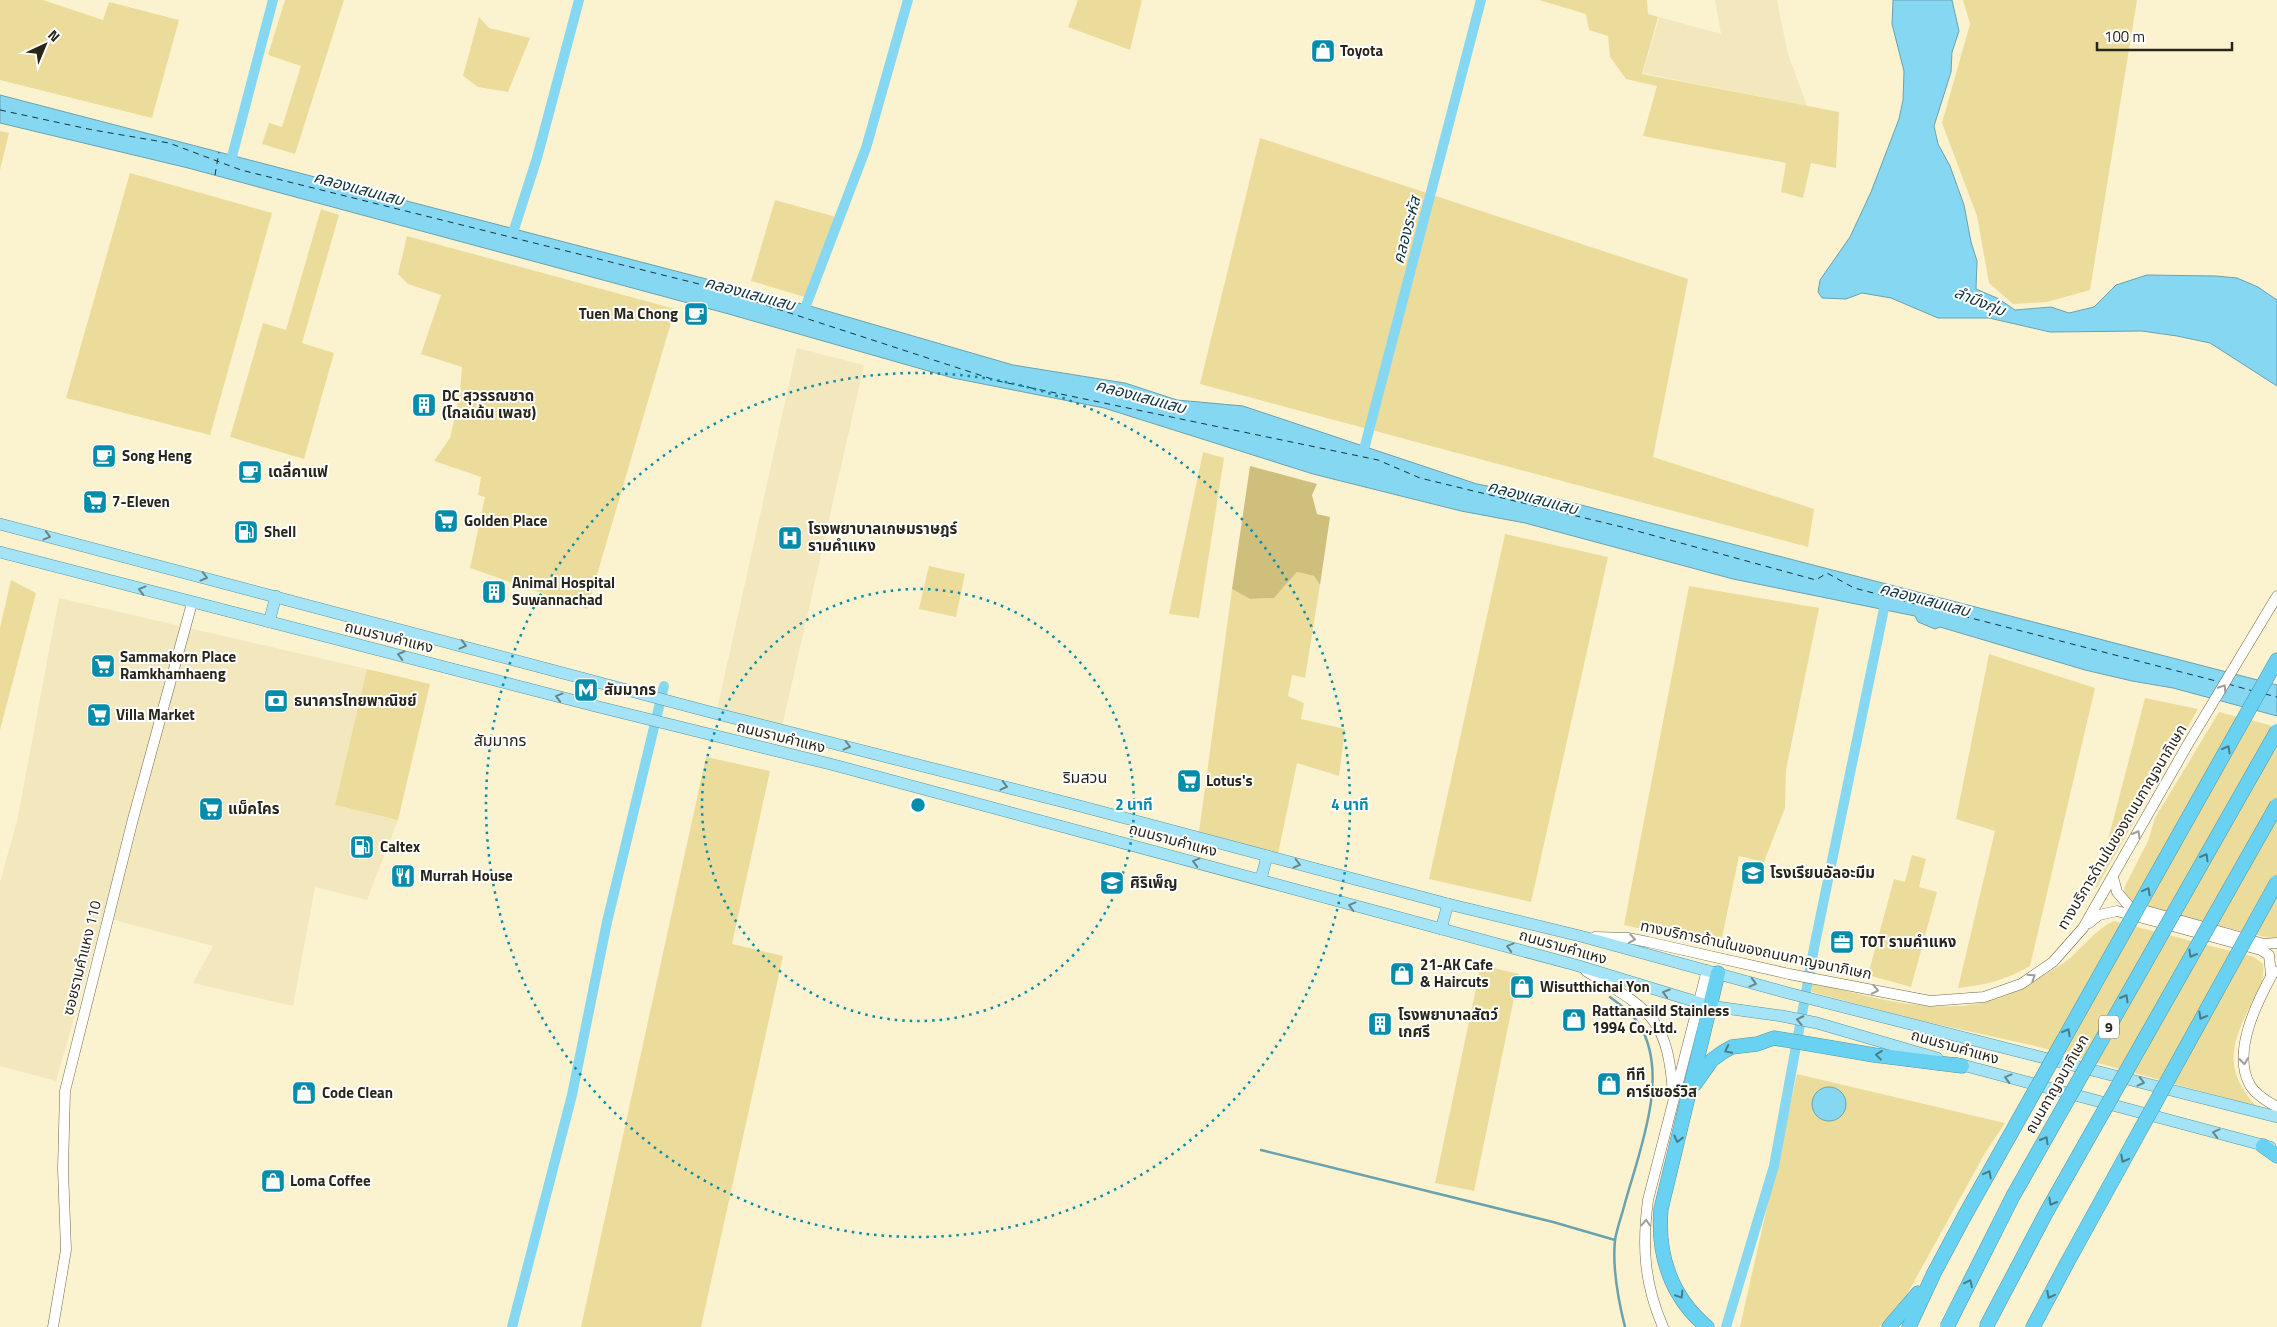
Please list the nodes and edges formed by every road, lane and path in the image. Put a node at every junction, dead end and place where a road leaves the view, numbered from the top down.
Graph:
1 (0, 524) edge
2 (0, 552) edge
3 (276, 596) junction
4 (2277, 596) edge
5 (192, 603) junction
6 (269, 622) junction
7 (2277, 660) edge
8 (2277, 731) edge
9 (2277, 805) edge
10 (1267, 856) junction
11 (2113, 877) junction
12 (1261, 879) junction
13 (2277, 882) edge
14 (1448, 904) junction
15 (2083, 928) junction
16 (1441, 929) junction
17 (1584, 937) junction
18 (2277, 943) edge
19 (2277, 965) edge
20 (1578, 966) junction
21 (1712, 972) junction
22 (2271, 976) junction
23 (1704, 1004) junction
24 (1962, 1066) junction
25 (1690, 1092) junction
26 (2277, 1107) edge
27 (1673, 1109) junction
28 (2277, 1117) edge
29 (2270, 1147) edge
30 (2277, 1156) edge
31 (1934, 1273) junction
32 (1703, 1323) edge
33 (53, 1327) edge
34 (1662, 1327) edge
35 (1889, 1327) edge
36 (1909, 1327) edge
37 (1947, 1327) edge
38 (1986, 1327) edge
39 (2033, 1327) edge

1 -> 3 main road, ถนนรามคำแหง
5 -> 2 main road, ถนนรามคำแหง
3 - 6 main road
3 -> 10 main road, ถนนรามคำแหง
11 -> 4 main road, ทางบริการด้านในของถนนกาญจนาภิเษก
5 - 6 main road, ถนนรามคำแหง
5 - 33 main road, ซอยรามคำแหง 110
12 -> 6 main road, ถนนรามคำแหง
31 -> 7 highway, bridge
37 -> 8 highway, ถนนกาญจนาภิเษก / 9, bridge
9 -> 38 highway, 9, bridge
10 - 12 main road
10 -> 14 main road, ถนนรามคำแหง
11 - 15 main road, ทางบริการด้านในของถนนกาญจนาภิเษก
11 - 18 main road
16 -> 12 main road, ถนนรามคำแหง
13 -> 39 highway, bridge
14 - 16 main road
14 - 17 main road, ถนนรามคำแหง
17 -> 15 main road, ทางบริการด้านในของถนนกาญจนาภิเษก
15 - 22 main road
20 -> 16 main road, ถนนรามคำแหง
17 - 21 main road, ถนนรามคำแหง
19 - 22 main road
23 -> 20 main road, ถนนรามคำแหง
20 - 27 main road
21 - 23 highway
21 -> 28 main road, ถนนรามคำแหง
22 -> 26 main road
24 -> 23 main road, ถนนรามคำแหง
23 - 25 highway
23 - 27 main road
24 -> 25 highway
29 -> 24 main road, ถนนรามคำแหง
25 -> 32 highway
34 -> 27 main road
29 - 30 highway
31 - 35 highway
31 - 36 highway

